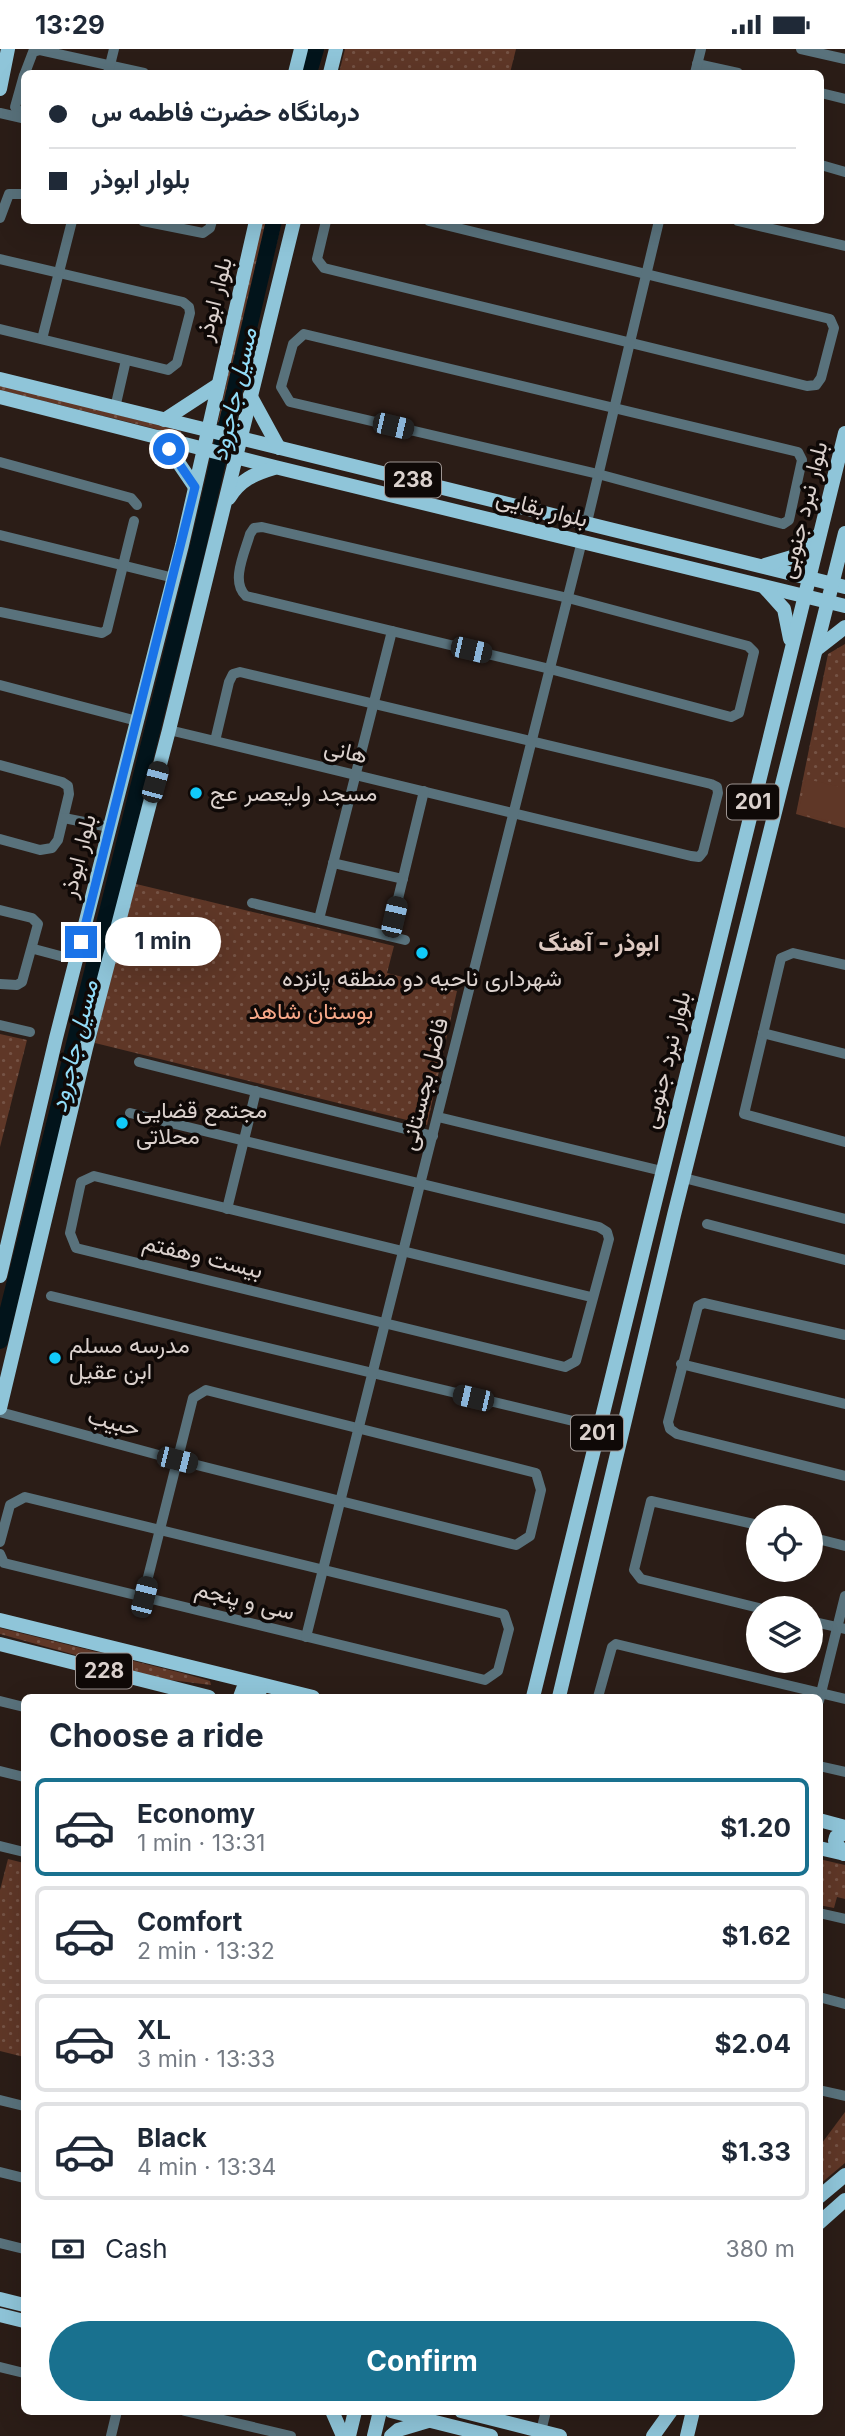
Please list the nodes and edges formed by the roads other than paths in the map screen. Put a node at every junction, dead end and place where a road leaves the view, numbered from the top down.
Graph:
1 (8, 49) edge
2 (114, 49) edge
3 (301, 49) edge
4 (336, 49) edge
5 (701, 49) edge
6 (801, 49) edge
7 (845, 59) edge
8 (109, 69) edge
9 (696, 69) edge
10 (26, 70) edge
11 (296, 70) edge
12 (331, 70) edge
13 (21, 87) edge
14 (0, 89) edge
15 (824, 94) edge
16 (845, 99) edge
17 (0, 113) edge
18 (21, 114) edge
19 (21, 117) edge
20 (824, 166) edge
21 (845, 172) edge
22 (21, 194) edge
23 (0, 218) edge
24 (71, 224) edge
25 (157, 224) edge
26 (211, 224) edge
27 (255, 224) edge
28 (293, 224) edge
29 (325, 224) edge
30 (442, 224) edge
31 (658, 224) edge
32 (751, 224) edge
33 (845, 246) edge
34 (0, 259) edge
35 (59, 272) junction
36 (646, 272) junction
37 (0, 329) edge
38 (42, 339) junction
39 (630, 342) junction
40 (126, 360) junction
41 (0, 379) edge
42 (216, 386) junction
43 (250, 395) junction
44 (0, 397) edge
45 (115, 408) junction
46 (614, 409) junction
47 (164, 421) junction
48 (211, 430) junction
49 (845, 433) edge
50 (236, 436) junction
51 (162, 437) junction
52 (279, 447) junction
53 (205, 449) junction
54 (232, 456) junction
55 (0, 462) edge
56 (275, 467) junction
57 (598, 474) junction
58 (195, 487) junction
59 (137, 505) dead end
60 (225, 506) junction
61 (134, 521) dead end
62 (587, 522) junction
63 (822, 531) junction
64 (845, 534) edge
65 (0, 535) edge
66 (582, 541) junction
67 (122, 566) junction
68 (758, 566) junction
69 (174, 578) junction
70 (810, 578) junction
71 (839, 586) edge
72 (764, 587) junction
73 (805, 595) junction
74 (568, 598) junction
75 (829, 602) junction
76 (845, 606) edge
77 (0, 612) edge
78 (845, 627) edge
79 (392, 631) junction
80 (817, 649) junction
81 (790, 652) junction
82 (550, 669) junction
83 (0, 685) edge
84 (374, 703) junction
85 (137, 721) junction
86 (169, 730) junction
87 (215, 741) junction
88 (532, 742) junction
89 (0, 765) edge
90 (356, 775) junction
91 (424, 791) junction
92 (514, 812) junction
93 (64, 817) junction
94 (108, 827) junction
95 (0, 839) edge
96 (333, 863) junction
97 (403, 879) junction
98 (252, 903) dead end
99 (0, 910) edge
100 (319, 919) junction
101 (389, 936) junction
102 (405, 940) dead end
103 (34, 949) junction
104 (64, 957) dead end
105 (845, 965) edge
106 (6, 985) edge
107 (0, 1025) edge
108 (30, 1032) dead end
109 (763, 1033) junction
110 (845, 1054) edge
111 (139, 1062) dead end
112 (256, 1091) junction
113 (130, 1113) dead end
114 (438, 1117) junction
115 (433, 1136) junction
116 (244, 1141) junction
117 (845, 1142) edge
118 (662, 1171) junction
119 (684, 1178) junction
120 (421, 1184) junction
121 (227, 1209) junction
122 (845, 1219) edge
123 (707, 1224) dead end
124 (403, 1252) junction
125 (845, 1260) edge
126 (0, 1276) edge
127 (51, 1296) dead end
128 (592, 1297) junction
129 (386, 1322) junction
130 (845, 1335) edge
131 (681, 1364) junction
132 (372, 1375) junction
133 (845, 1404) edge
134 (0, 1410) edge
135 (598, 1427) junction
136 (359, 1428) junction
137 (177, 1460) junction
138 (845, 1476) edge
139 (340, 1501) junction
140 (746, 1522) edge
141 (160, 1528) junction
142 (823, 1540) edge
143 (0, 1542) edge
144 (845, 1546) edge
145 (0, 1554) edge
146 (323, 1569) junction
147 (845, 1596) edge
148 (144, 1597) junction
149 (746, 1605) edge
150 (0, 1620) edge
151 (823, 1624) edge
152 (841, 1628) edge
153 (306, 1637) junction
154 (0, 1644) edge
155 (209, 1671) junction
156 (177, 1688) junction
157 (286, 1690) junction
158 (198, 1694) edge
159 (241, 1694) edge
160 (301, 1694) edge
161 (533, 1694) edge
162 (560, 1694) edge
163 (599, 1694) edge
164 (808, 1694) edge
165 (821, 1694) edge
166 (823, 1697) edge
167 (845, 1699) edge
168 (0, 1701) edge
169 (21, 1706) edge
170 (823, 1767) edge
171 (0, 1771) edge
172 (845, 1772) edge
173 (21, 1776) edge
174 (823, 1821) edge
175 (845, 1826) edge
176 (845, 1833) edge
177 (0, 1846) edge
178 (823, 1849) edge
179 (21, 1851) edge
180 (844, 1854) edge
181 (823, 1914) edge
182 (845, 1919) edge
183 (823, 1998) edge
184 (845, 2004) edge
185 (823, 2091) edge
186 (845, 2096) edge
187 (0, 2100) edge
188 (21, 2105) edge
189 (0, 2172) edge
190 (845, 2175) edge
191 (21, 2177) edge
192 (823, 2194) edge
193 (845, 2200) edge
194 (823, 2219) edge
195 (0, 2243) edge
196 (21, 2248) edge
197 (0, 2299) edge
198 (21, 2304) edge
199 (0, 2315) edge
200 (21, 2321) edge
201 (0, 2367) edge
202 (21, 2372) edge
203 (116, 2415) edge
204 (202, 2415) edge
205 (334, 2415) edge
206 (354, 2415) edge
207 (379, 2415) edge
208 (406, 2415) edge
209 (477, 2415) edge
210 (545, 2415) edge
211 (669, 2415) edge
212 (671, 2415) edge
213 (692, 2415) edge
214 (693, 2415) edge
215 (429, 2421) junction
216 (541, 2431) junction
217 (110, 2436) edge
218 (290, 2436) edge
219 (343, 2436) edge
220 (349, 2436) edge
221 (374, 2436) edge
222 (391, 2436) edge
223 (491, 2436) edge
224 (560, 2436) edge
225 (653, 2436) edge
226 (667, 2436) edge
227 (687, 2436) edge
228 (694, 2436) edge

1 - 14 main road
2 - 8 street
3 - 11 main road
4 - 12 main road
5 - 9 street
6 - 7 street
8 - 10 street
13 - 18 street
15 - 16 street
17 - 19 street
20 - 21 street
22 - 23 street
24 - 35 street
25 - 26 street
27 - 42 main road, بلوار ابوذر
28 - 43 main road
29 - 39 street
30 - 36 street
31 - 36 street
32 - 33 street
34 - 35 street
35 - 38 street
35 - 40 street
36 - 39 street
36 - 39 street
37 - 38 street
38 - 40 street
39 - 46 street
40 - 45 street
41 - 45 main road, 238
42 - 47 main road
42 - 48 main road, بلوار ابوذر
43 - 50 main road
43 - 52 main road
44 - 51 main road, 238
45 - 47 main road, 238
46 - 57 street
46 - 57 street
46 - 57 street
47 - 48 main road, 238
48 - 50 main road, 238
48 - 53 main road, بلوار ابوذر
49 - 63 main road, بلوار نبرد جنوبی / 201
50 - 52 main road, بلوار بقایی / 238
50 - 54 main road
51 - 53 main road, 238
51 - 58 main road
52 - 62 main road, بلوار بقایی / 238
53 - 54 main road, 238
53 - 58 main road, بلوار ابوذر
54 - 56 main road, بلوار بقایی / 238
54 - 60 main road
55 - 59 street
56 - 60 main road
56 - 66 main road, بلوار بقایی / 238
57 - 62 street
58 - 69 main road, بلوار ابوذر
60 - 86 main road
61 - 67 street
62 - 66 main road
62 - 68 main road, بلوار بقایی / 238
63 - 68 main road
63 - 70 main road, بلوار نبرد جنوبی / 201
64 - 71 main road, بلوار نبرد جنوبی / 201
65 - 67 street
66 - 72 main road, بلوار بقایی / 238
66 - 74 street, فاضل بجستانی
67 - 69 street
67 - 77 street
68 - 70 main road, بلوار بقایی / 238
69 - 85 main road, بلوار ابوذر
70 - 71 main road, بلوار بقایی / 238
70 - 73 main road, بلوار نبرد جنوبی / 201
71 - 75 main road, بلوار نبرد جنوبی / 201
72 - 73 main road, بلوار بقایی / 238
72 - 81 main road
73 - 75 main road, بلوار بقایی / 238
73 - 81 main road, بلوار نبرد جنوبی / 201
74 - 79 street
74 - 82 street, فاضل بجستانی
74 - 82 street
75 - 76 main road, بلوار بقایی / 238
75 - 80 main road, بلوار نبرد جنوبی / 201
78 - 80 main road
79 - 82 street
79 - 84 street
80 - 119 main road, بلوار نبرد جنوبی / 201
81 - 118 main road, بلوار نبرد جنوبی / 201
82 - 88 street, فاضل بجستانی
83 - 85 street
84 - 87 street
84 - 88 street
84 - 90 street
85 - 94 main road, بلوار ابوذر
86 - 87 street, هانی
86 - 134 main road
87 - 90 street, هانی
88 - 92 street, فاضل بجستانی
88 - 92 street, هانی
89 - 93 street
90 - 91 street, هانی
90 - 96 street
91 - 92 street, هانی
91 - 97 street
92 - 114 street, فاضل بجستانی
93 - 94 street
93 - 95 street
94 - 126 main road, بلوار ابوذر
96 - 97 street
96 - 100 street
97 - 101 street
98 - 100 street
99 - 103 street
100 - 101 street
101 - 102 street
103 - 104 street
103 - 106 street
105 - 109 street
107 - 108 street
109 - 110 street
109 - 117 street
111 - 112 street
112 - 115 street
112 - 116 street
113 - 116 street
114 - 115 street, فاضل بجستانی
114 - 118 street
115 - 120 street, فاضل بجستانی
116 - 120 street
116 - 121 street
118 - 135 main road, بلوار نبرد جنوبی / 201
119 - 122 street
119 - 162 main road, بلوار نبرد جنوبی / 201
120 - 124 street, فاضل بجستانی
120 - 128 street
121 - 124 street
121 - 129 street, بیست وهفتم
123 - 125 street
124 - 128 street
124 - 129 street, فاضل بجستانی
127 - 132 street
128 - 129 street
129 - 132 street, فاضل بجستانی
130 - 131 street
131 - 133 street
131 - 138 street
132 - 135 street
132 - 136 street, فاضل بجستانی
134 - 137 street, حبیب
135 - 161 main road, بلوار نبرد جنوبی / 201
136 - 137 street
136 - 139 street, فاضل بجستانی
136 - 139 street, حبیب
137 - 139 street, حبیب
137 - 141 street
139 - 146 street, فاضل بجستانی
140 - 149 street
141 - 143 street
141 - 146 street
141 - 148 street
142 - 144 street
145 - 148 street, سی و پنجم
146 - 153 street, فاضل بجستانی
146 - 153 street, سی و پنجم
147 - 152 street
148 - 153 street, سی و پنجم
150 - 155 main road, 228
151 - 152 street
152 - 165 street
154 - 156 main road, 228
155 - 156 main road
155 - 157 main road, 228
156 - 158 main road, 228
157 - 159 main road
157 - 160 main road, 228
163 - 164 street
166 - 167 street
168 - 169 street
170 - 172 street
171 - 173 street
174 - 175 main road
176 - 180 main road
177 - 179 street
178 - 180 main road
181 - 182 street
183 - 184 street
185 - 186 street
187 - 188 street
189 - 191 street
190 - 192 main road
193 - 194 main road
195 - 196 street
197 - 198 main road
199 - 200 main road
201 - 202 street
203 - 217 street
204 - 218 street
205 - 219 main road
206 - 220 main road
207 - 221 main road
208 - 215 main road
209 - 216 main road
210 - 216 street
211 - 225 main road
212 - 226 main road
213 - 227 main road
214 - 228 main road
215 - 222 main road
215 - 223 main road
216 - 224 main road

